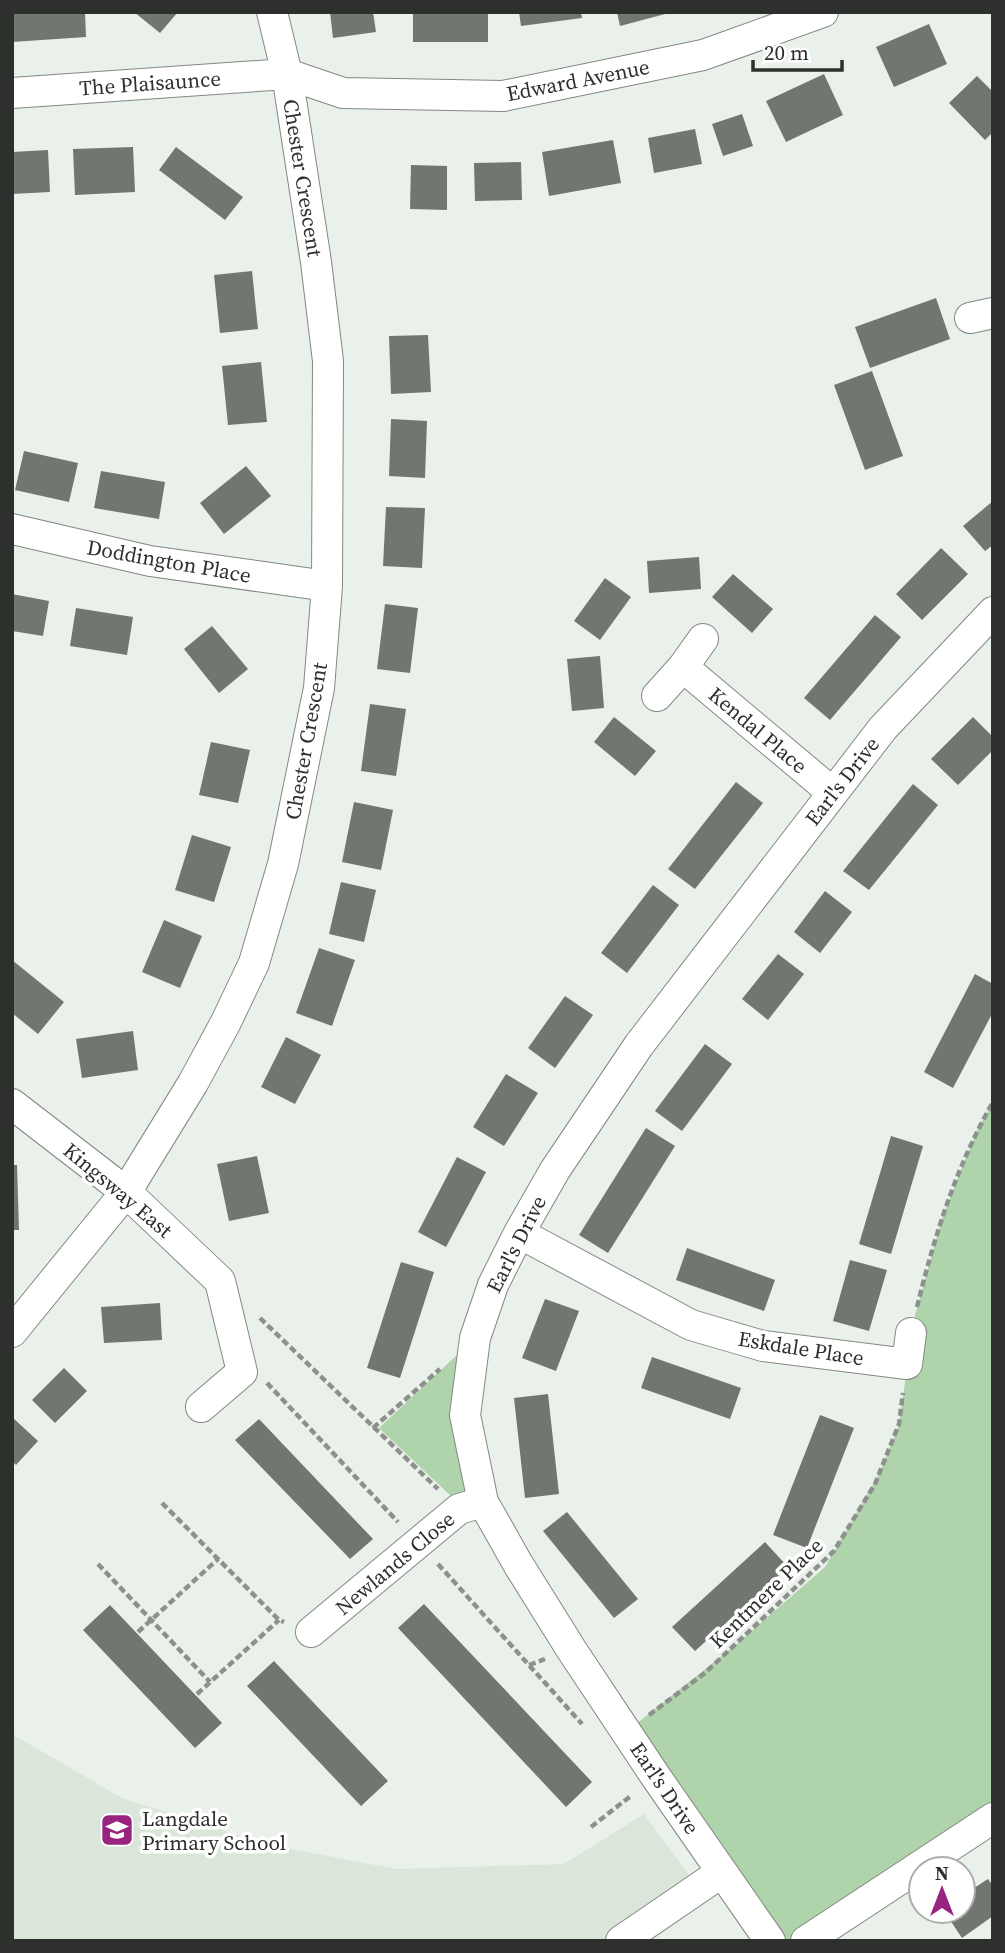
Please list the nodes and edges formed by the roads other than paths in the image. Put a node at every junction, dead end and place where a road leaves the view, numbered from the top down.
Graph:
1 (272, 12) edge
2 (823, 12) edge
3 (287, 74) junction
4 (12, 93) edge
5 (12, 529) edge
6 (327, 586) junction
7 (993, 612) edge
8 (703, 639) dead end
9 (683, 667) junction
10 (657, 696) dead end
11 (833, 793) junction
12 (12, 1104) edge
13 (126, 1192) junction
14 (519, 1233) junction
15 (12, 1332) edge
16 (911, 1333) road end
17 (201, 1407) dead end
18 (471, 1505) junction
19 (311, 1632) road end
20 (993, 1818) edge
21 (722, 1872) junction
22 (621, 1941) edge
23 (770, 1941) edge
24 (806, 1941) edge

1 - 3 street, Chester Crescent
2 - 3 street, Edward Avenue
3 - 4 street, The Plaisaunce
3 - 6 street, Chester Crescent
5 - 6 street, Doddington Place
6 - 13 street, Chester Crescent
7 - 11 street, Earl's Drive
8 - 9 street
9 - 10 street
9 - 11 street, Kendal Place
11 - 14 street, Earl's Drive
12 - 13 street, Kingsway East
13 - 15 street, Chester Crescent
13 - 17 street, Kingsway East
14 - 16 street, Eskdale Place
14 - 18 street, Earl's Drive
18 - 19 street, Newlands Close
18 - 21 street, Earl's Drive
20 - 24 street
21 - 22 street
21 - 23 street, Earl's Drive

